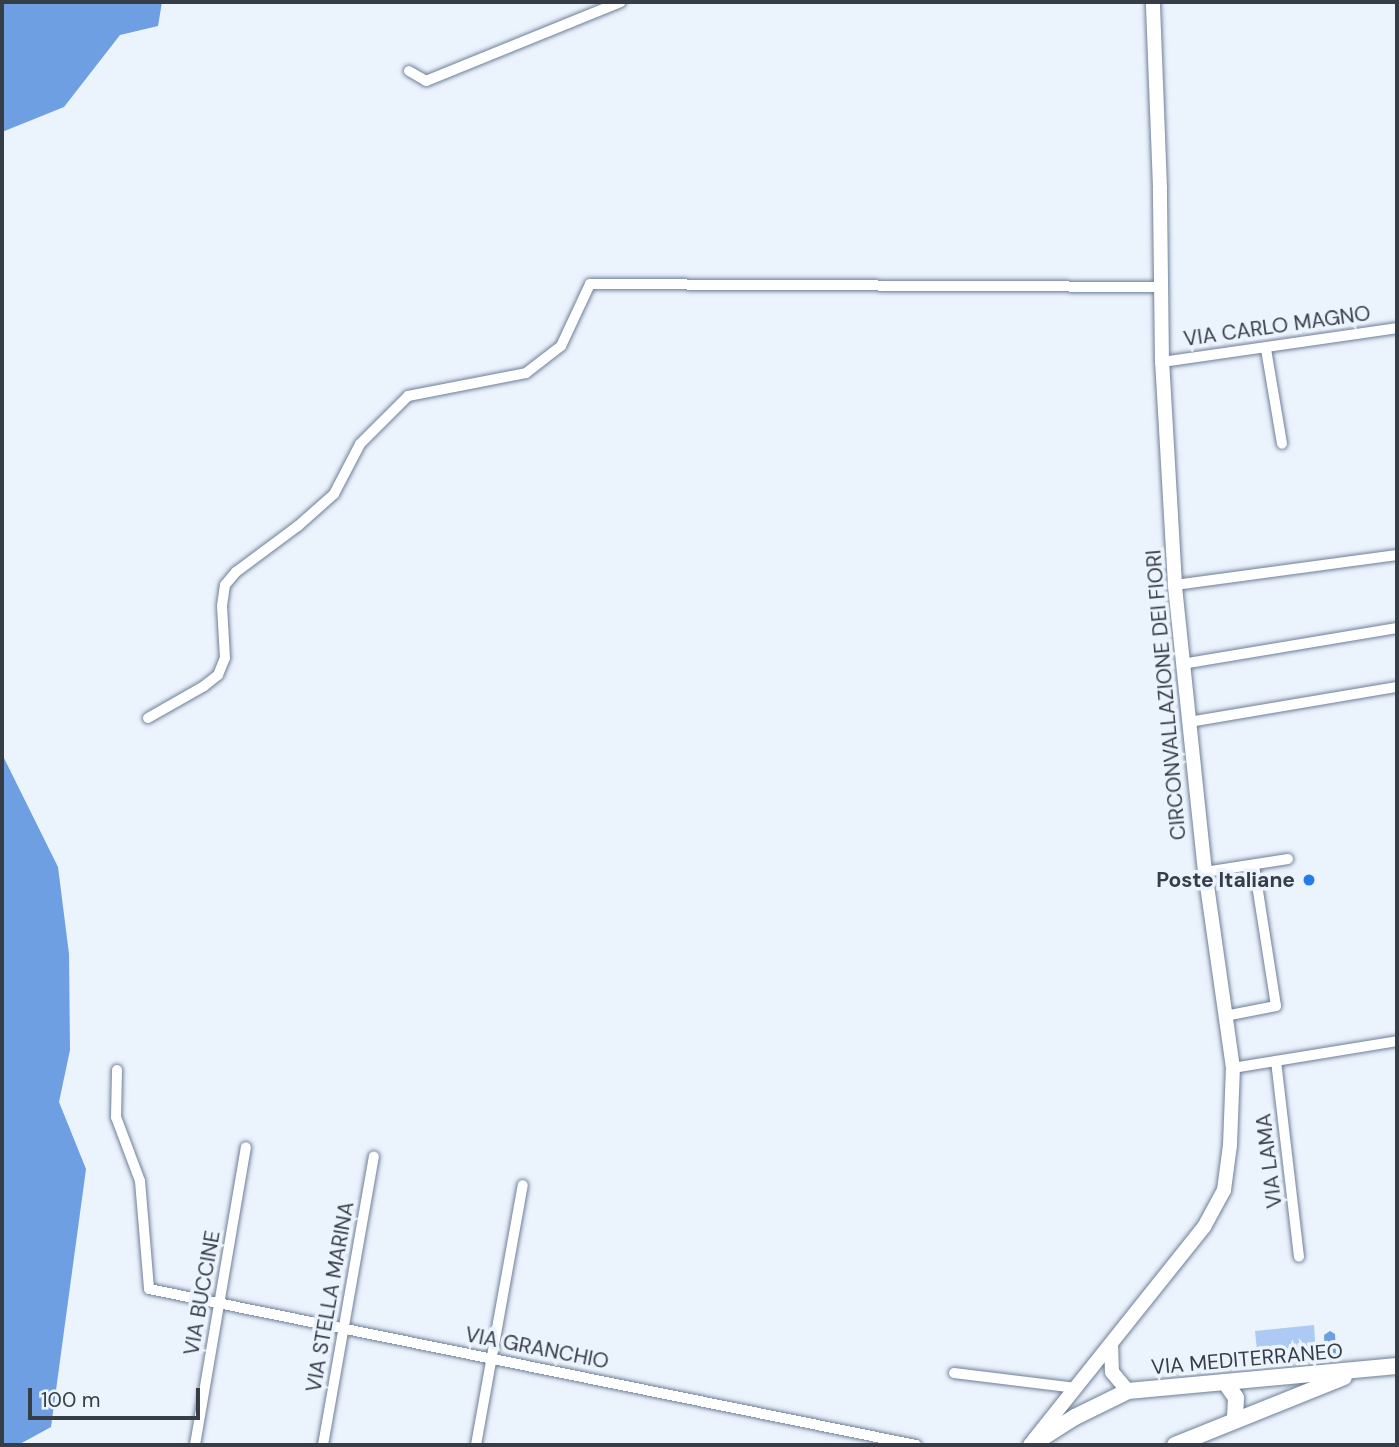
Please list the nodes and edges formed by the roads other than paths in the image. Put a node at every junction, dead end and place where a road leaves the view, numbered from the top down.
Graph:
1 (621, 2) edge
2 (1153, 2) edge
3 (409, 71) dead end
4 (1161, 287) junction
5 (1397, 328) edge
6 (1266, 349) junction
7 (1162, 362) junction
8 (1282, 444) dead end
9 (1397, 555) edge
10 (1175, 585) junction
11 (1397, 628) edge
12 (1182, 664) junction
13 (1397, 687) edge
14 (148, 718) dead end
15 (1189, 722) junction
16 (1288, 859) dead end
17 (1254, 864) junction
18 (1205, 872) junction
19 (1225, 1016) junction
20 (1397, 1041) edge
21 (1276, 1061) junction
22 (1233, 1068) junction
23 (117, 1070) dead end
24 (246, 1147) dead end
25 (374, 1156) dead end
26 (523, 1185) dead end
27 (1299, 1257) dead end
28 (219, 1305) junction
29 (344, 1330) junction
30 (1111, 1344) junction
31 (491, 1359) junction
32 (1397, 1366) edge
33 (1363, 1370) junction
34 (954, 1373) dead end
35 (1225, 1382) junction
36 (1076, 1388) junction
37 (1128, 1391) junction
38 (1235, 1420) junction
39 (195, 1445) edge
40 (323, 1445) edge
41 (476, 1445) edge
42 (916, 1445) edge
43 (1031, 1445) edge
44 (1175, 1445) edge

1 - 3 street
2 - 4 street, CIRCONVALLAZIONE DEI FIORI
4 - 7 street, CIRCONVALLAZIONE DEI FIORI
4 - 14 street
5 - 6 street, VIA CARLO MAGNO
6 - 7 street, VIA CARLO MAGNO
6 - 8 street
7 - 10 street, CIRCONVALLAZIONE DEI FIORI
9 - 10 street
10 - 12 street, CIRCONVALLAZIONE DEI FIORI
11 - 12 street
12 - 15 street, CIRCONVALLAZIONE DEI FIORI
13 - 15 street
15 - 18 street, CIRCONVALLAZIONE DEI FIORI
16 - 17 street
17 - 18 street
17 - 19 street
18 - 19 street, CIRCONVALLAZIONE DEI FIORI
19 - 22 street, CIRCONVALLAZIONE DEI FIORI
20 - 21 street
21 - 22 street
21 - 27 street, VIA LAMA
22 - 30 street, CIRCONVALLAZIONE DEI FIORI
23 - 28 street, VIA GRANCHIO
24 - 28 street, VIA BUCCINE
25 - 29 street, VIA STELLA MARINA
26 - 31 street
28 - 29 street, VIA GRANCHIO
28 - 39 street, VIA BUCCINE
29 - 31 street, VIA GRANCHIO
29 - 40 street, VIA STELLA MARINA
30 - 36 street, CIRCONVALLAZIONE DEI FIORI
30 - 37 street
31 - 41 street
31 - 42 street, VIA GRANCHIO
32 - 33 main road
33 - 35 main road, VIA MEDITERRANEO
33 - 38 main road, VIA MEDITERRANEO
34 - 36 street
35 - 37 main road, VIA MEDITERRANEO
35 - 38 main road
36 - 43 street, CIRCONVALLAZIONE DEI FIORI
37 - 43 main road, VIA MEDITERRANEO
38 - 44 main road, VIA MEDITERRANEO

